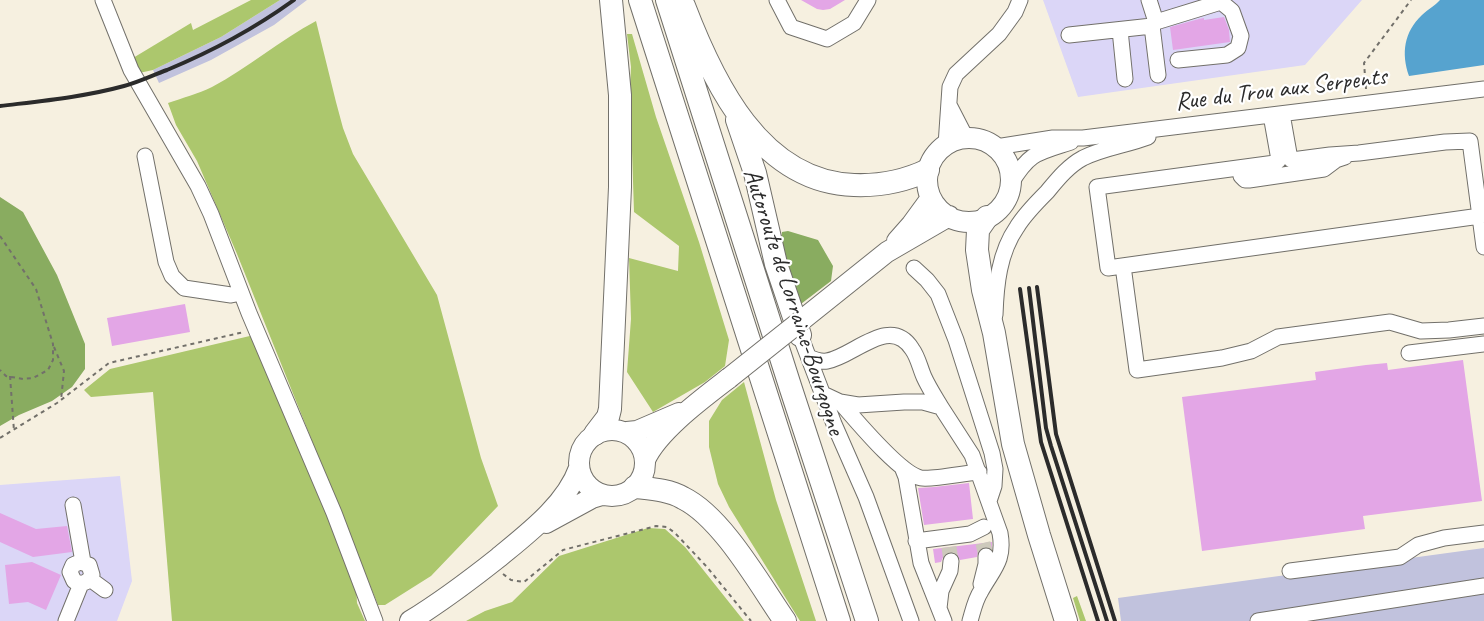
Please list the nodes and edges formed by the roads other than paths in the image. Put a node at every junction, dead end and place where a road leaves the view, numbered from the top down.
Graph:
1 (103, 0) edge
2 (611, 0) edge
3 (640, 0) edge
4 (667, 0) edge
5 (681, 0) edge
6 (777, 0) edge
7 (868, 0) edge
8 (1020, 0) edge
9 (1148, 0) edge
10 (1221, 1) edge
11 (1154, 24) junction
12 (1120, 30) junction
13 (1069, 35) dead end
14 (1178, 60) dead end
15 (1158, 75) dead end
16 (1125, 79) dead end
17 (1484, 89) edge
18 (949, 104) junction
19 (733, 108) junction
20 (1277, 115) junction
21 (1173, 128) junction
22 (966, 138) junction
23 (1083, 138) junction
24 (946, 144) junction
25 (996, 147) junction
26 (1359, 153) junction
27 (145, 156) dead end
28 (1240, 168) junction
29 (928, 170) junction
30 (1011, 183) junction
31 (931, 198) junction
32 (948, 216) junction
33 (1480, 216) junction
34 (987, 217) junction
35 (1484, 247) edge
36 (887, 252) junction
37 (1123, 266) junction
38 (914, 268) dead end
39 (242, 293) junction
40 (1484, 326) edge
41 (801, 327) junction
42 (994, 333) junction
43 (1484, 344) edge
44 (1409, 353) dead end
45 (809, 357) junction
46 (823, 394) junction
47 (840, 402) junction
48 (941, 407) junction
49 (690, 409) junction
50 (626, 432) junction
51 (595, 434) junction
52 (646, 460) junction
53 (902, 466) junction
54 (578, 468) junction
55 (978, 472) junction
56 (635, 487) junction
57 (602, 495) junction
58 (73, 505) dead end
59 (990, 505) junction
60 (984, 527) junction
61 (533, 530) junction
62 (1484, 534) edge
63 (916, 541) junction
64 (949, 548) junction
65 (1290, 571) dead end
66 (86, 581) junction
67 (1484, 586) edge
68 (105, 590) dead end
69 (979, 593) junction
70 (942, 615) edge
71 (66, 621) edge
72 (375, 621) edge
73 (410, 621) edge
74 (785, 621) edge
75 (839, 621) edge
76 (867, 621) edge
77 (911, 621) edge
78 (970, 621) edge
79 (1066, 621) edge
80 (1258, 621) edge

1 - 39 street
2 - 51 highway
3 - 75 highway
4 - 76 highway, Autoroute de Lorraine-Bourgogne
5 - 19 highway
6 - 7 street
8 - 18 street
9 - 11 street
10 - 11 street
10 - 14 street
11 - 12 street
11 - 15 street
12 - 13 street
12 - 16 street
17 - 20 street, Rue du Trou aux Serpents
18 - 22 street
18 - 24 street
19 - 29 highway
19 - 41 highway
20 - 21 street, Rue du Trou aux Serpents
20 - 26 street
20 - 28 street
21 - 23 street, Rue du Trou aux Serpents
21 - 42 street
22 - 24 main road
22 - 25 main road
23 - 25 street, Rue du Trou aux Serpents
23 - 30 street, Rue du Trou aux Serpents
24 - 29 main road
25 - 30 main road
26 - 28 street
26 - 33 street
27 - 39 street
28 - 37 street
29 - 31 main road
30 - 34 main road
31 - 32 main road
31 - 36 main road
32 - 34 main road
32 - 36 main road
33 - 35 street
33 - 37 street
34 - 42 highway
36 - 41 main road
37 - 40 street
38 - 59 street
39 - 72 street
41 - 45 street
41 - 49 main road, bridge
42 - 79 highway
43 - 44 street
45 - 46 street
45 - 48 street
46 - 47 street
46 - 77 street
47 - 48 street
47 - 53 street
48 - 55 street
49 - 50 main road
49 - 52 main road
50 - 51 main road
50 - 52 main road
51 - 54 main road
52 - 56 main road
53 - 55 street
53 - 63 street
54 - 57 main road
54 - 61 main road
55 - 59 street
56 - 57 main road
56 - 74 highway
57 - 61 main road
58 - 66 street
59 - 60 street
59 - 69 street
60 - 64 street
60 - 69 street
61 - 73 main road
62 - 65 street
63 - 64 street
63 - 70 street
64 - 70 street
66 - 68 street
66 - 71 street
67 - 80 street
69 - 78 street

